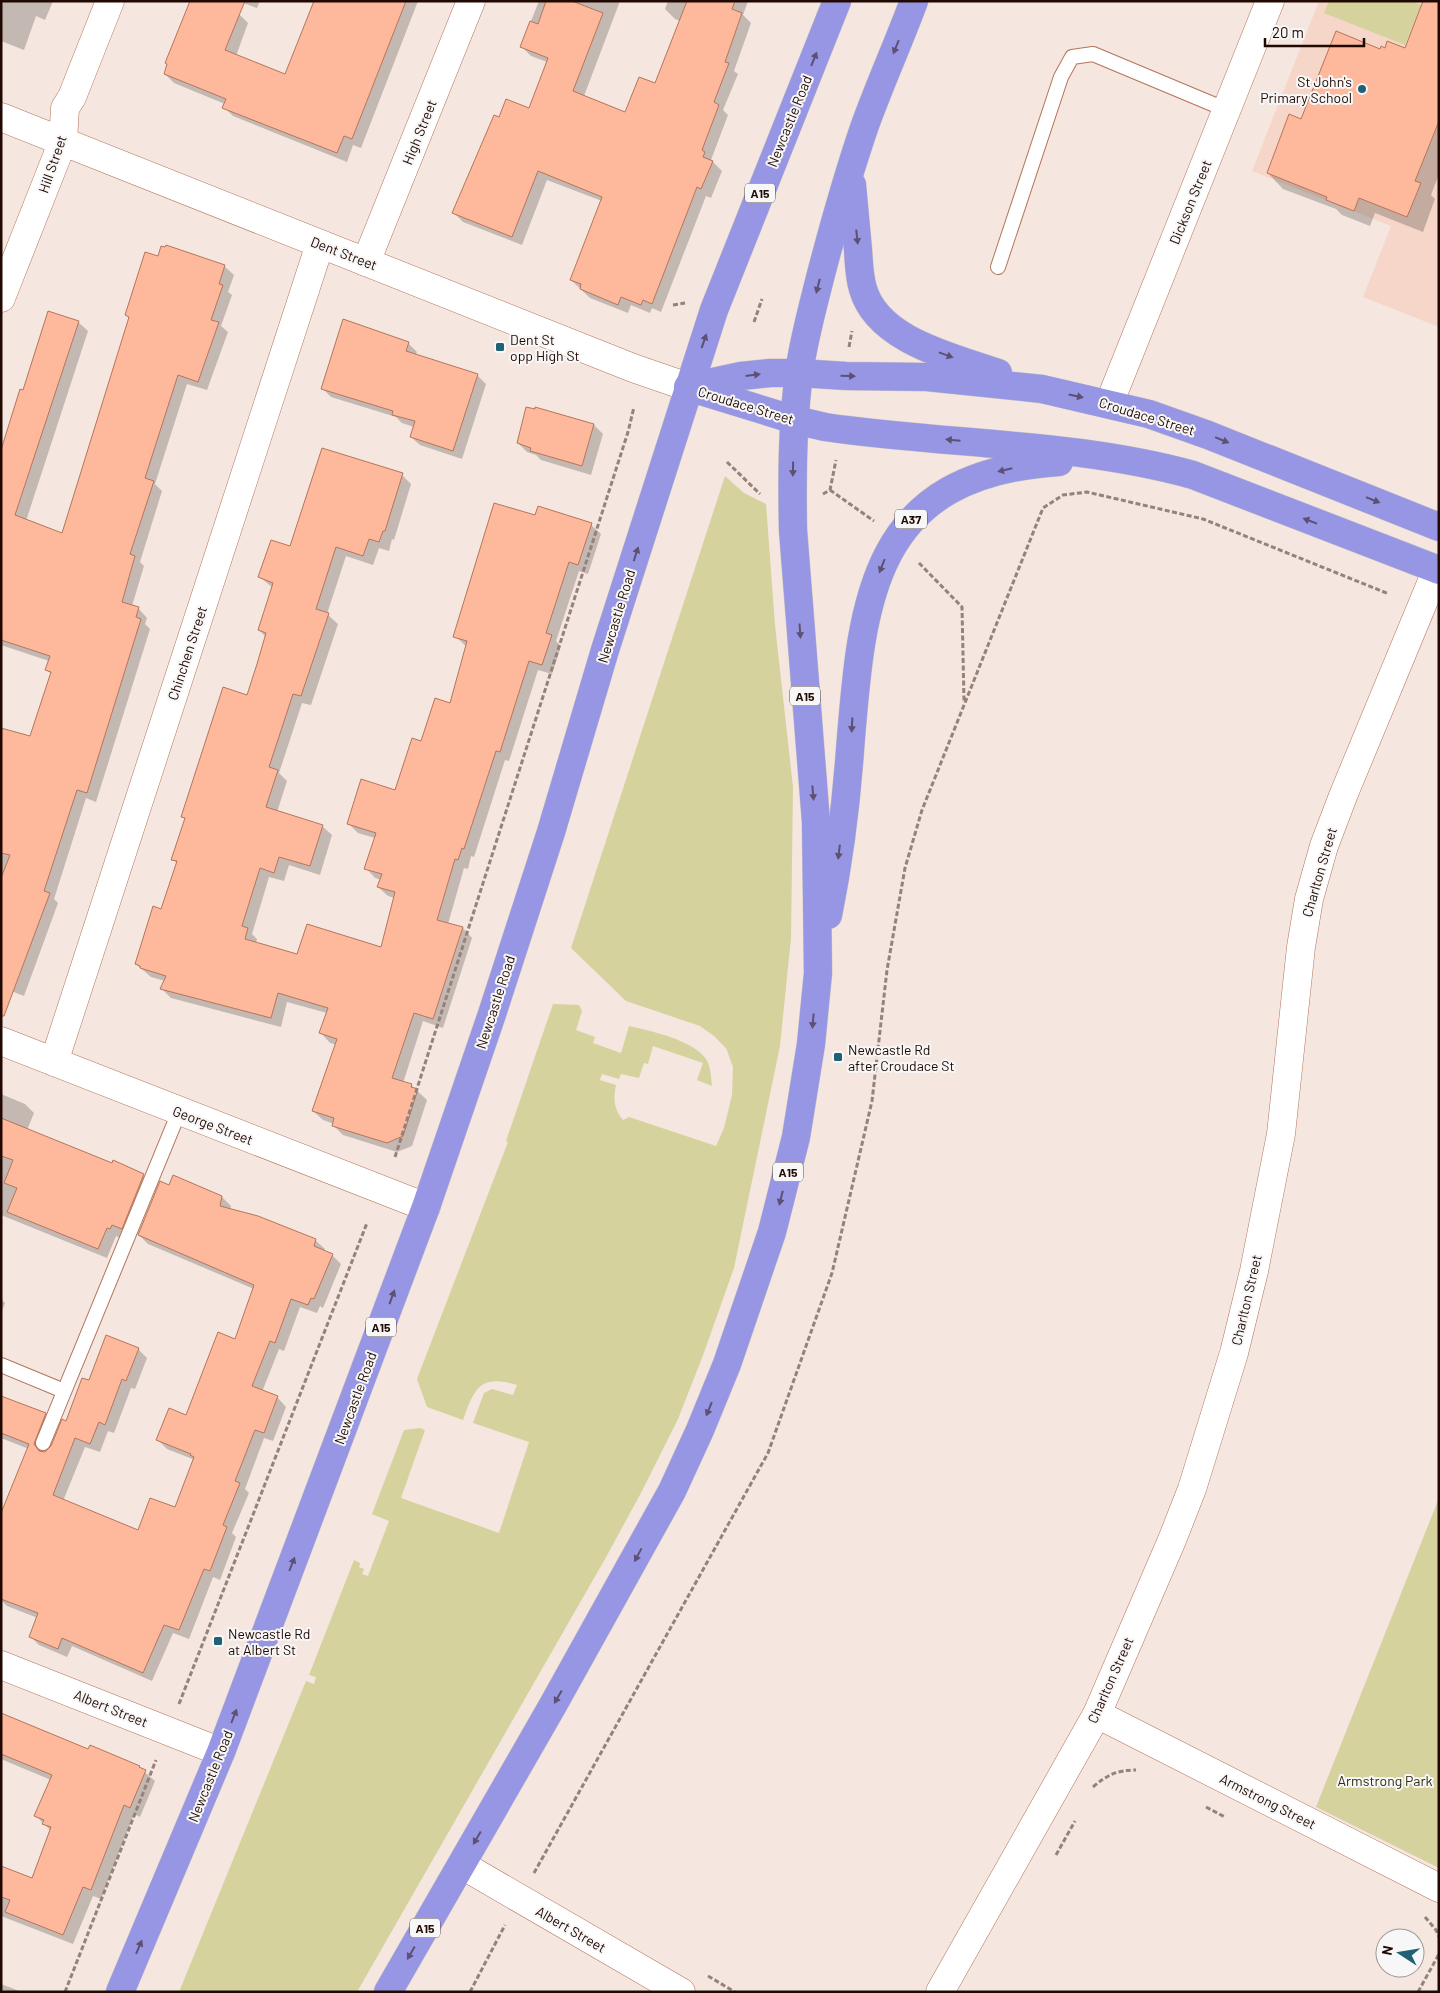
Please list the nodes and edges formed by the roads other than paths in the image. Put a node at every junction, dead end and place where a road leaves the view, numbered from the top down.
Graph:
1 (110, 1) edge
2 (471, 1) edge
3 (837, 1) edge
4 (914, 1) edge
5 (1270, 1) edge
6 (1227, 110) junction
7 (1, 117) edge
8 (63, 141) junction
9 (850, 171) junction
10 (320, 244) junction
11 (366, 262) junction
12 (998, 267) dead end
13 (1, 298) edge
14 (799, 372) junction
15 (688, 387) junction
16 (1042, 389) junction
17 (1109, 404) junction
18 (795, 420) junction
19 (1140, 462) junction
20 (1439, 526) edge
21 (1438, 570) edge
22 (818, 973) junction
23 (1, 1041) edge
24 (54, 1062) junction
25 (179, 1112) junction
26 (426, 1207) junction
27 (1, 1365) edge
28 (64, 1391) junction
29 (43, 1442) dead end
30 (1, 1665) edge
31 (1097, 1714) junction
32 (221, 1752) junction
33 (462, 1865) junction
34 (1439, 1888) edge
35 (120, 1992) edge
36 (388, 1992) edge
37 (681, 1992) edge
38 (940, 1992) edge

1 - 8 street, Hill Street
2 - 11 street, High Street
15 -> 3 highway, Newcastle Road / A15
4 -> 9 highway, A15
5 - 6 street, Dickson Street
6 - 12 lane
6 - 17 street, Dickson Street
7 - 8 street, Dent Street
8 - 10 street, Dent Street
8 - 13 street, Hill Street
9 -> 14 highway, A15
9 -> 16 highway
10 - 11 street, Dent Street
10 - 24 street, Chinchen Street
11 - 15 street, Dent Street
15 -> 14 highway, Croudace Street
14 -> 16 highway, Croudace Street
14 - 18 highway, A15
15 - 18 highway, Croudace Street / A37
26 -> 15 highway, Newcastle Road / A15
16 -> 17 highway, Croudace Street
17 -> 20 highway, Croudace Street
19 -> 18 highway, Croudace Street / A37
18 -> 22 highway, A15
21 -> 19 highway, Croudace Street / A37
19 -> 22 highway, A37
21 - 31 street, Charlton Street
22 -> 33 highway, A15
23 - 24 street, George Street
24 - 25 street, George Street
25 - 26 street, George Street
25 - 28 lane
32 -> 26 highway, Newcastle Road / A15
27 - 28 lane
28 - 29 lane
30 - 32 street, Albert Street
31 - 34 street, Armstrong Street
31 - 38 street, Charlton Street
35 -> 32 highway, Newcastle Road / A15
33 -> 36 highway, A15
33 - 37 street, Albert Street

